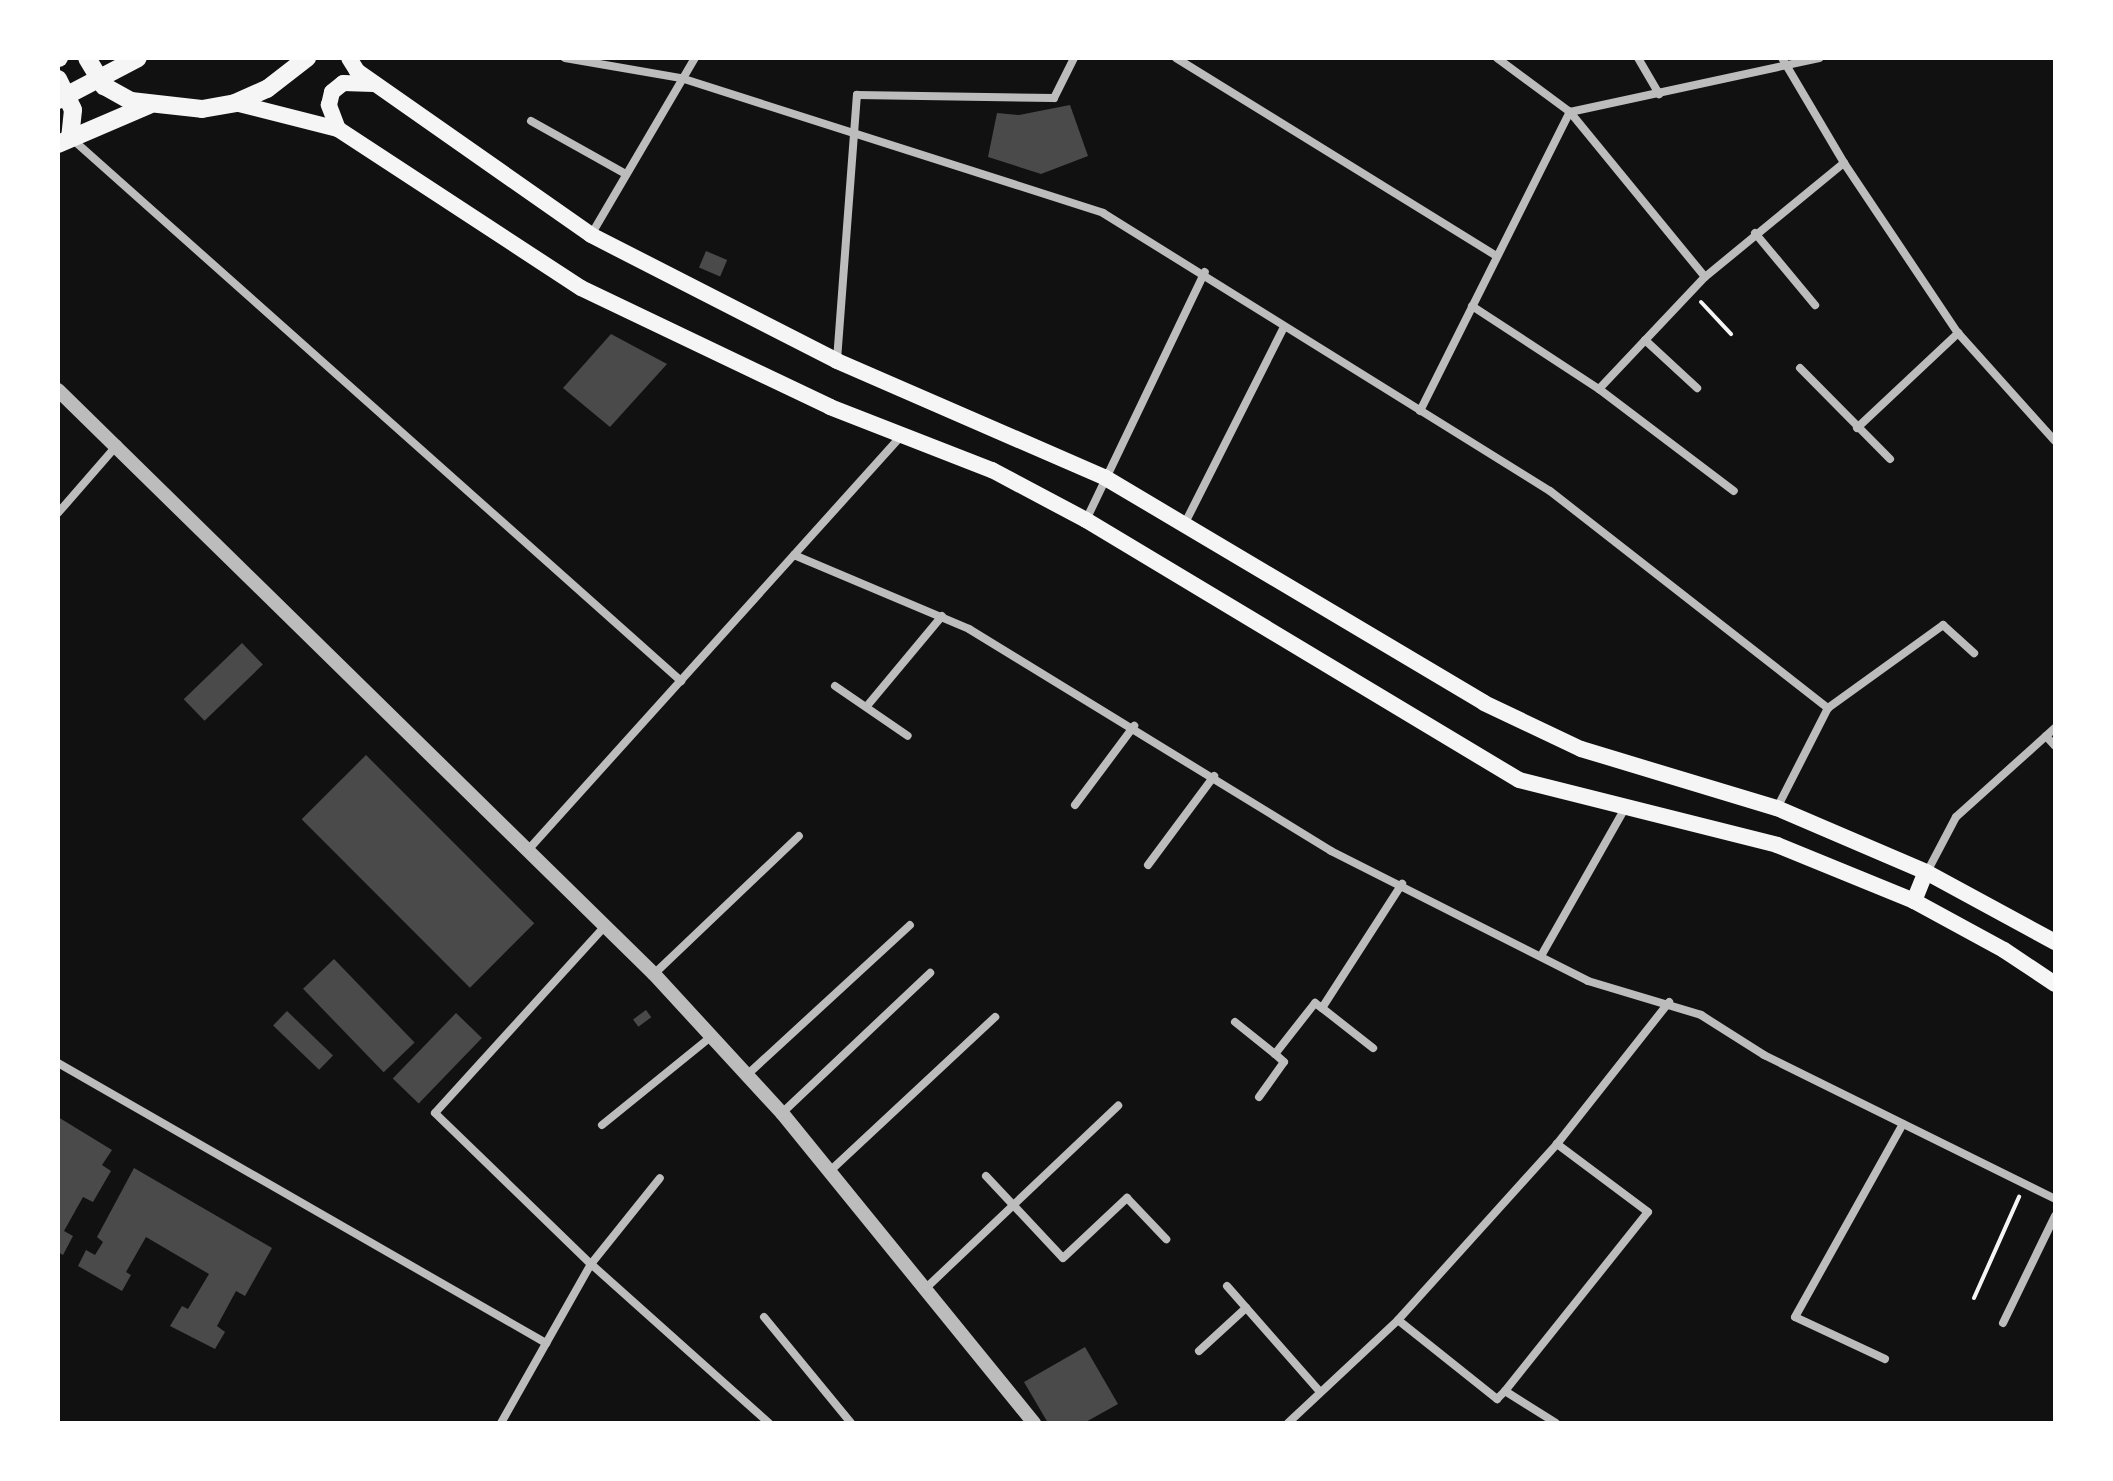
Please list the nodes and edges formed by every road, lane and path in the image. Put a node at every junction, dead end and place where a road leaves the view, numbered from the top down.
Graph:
1 (87, 58) edge
2 (138, 58) edge
3 (307, 58) edge
4 (349, 58) edge
5 (565, 58) edge
6 (695, 58) edge
7 (1074, 58) edge
8 (1176, 58) edge
9 (1497, 58) edge
10 (1638, 58) edge
11 (1819, 58) edge
12 (1784, 62) edge
13 (681, 78) junction
14 (58, 79) edge
15 (374, 84) junction
16 (1659, 94) junction
17 (58, 100) edge
18 (235, 103) junction
19 (149, 105) junction
20 (1570, 112) junction
21 (531, 121) dead end
22 (338, 129) junction
23 (852, 136) junction
24 (64, 141) edge
25 (1844, 163) junction
26 (624, 173) junction
27 (1755, 233) junction
28 (591, 235) junction
29 (1495, 255) junction
30 (1205, 272) junction
31 (1705, 277) junction
32 (1691, 291) junction
33 (1815, 305) dead end
34 (1472, 306) junction
35 (1284, 327) junction
36 (1958, 333) junction
37 (1731, 334) dead end
38 (1645, 340) junction
39 (837, 361) junction
40 (1800, 368) dead end
41 (1697, 388) dead end
42 (1599, 389) junction
43 (58, 390) edge
44 (1420, 411) junction
45 (1857, 428) junction
46 (904, 433) junction
47 (2055, 441) edge
48 (118, 444) junction
49 (1890, 459) dead end
50 (1104, 477) junction
51 (1734, 491) dead end
52 (58, 513) edge
53 (1086, 520) junction
54 (1185, 523) junction
55 (794, 555) junction
56 (942, 616) junction
57 (1974, 653) dead end
58 (681, 681) junction
59 (835, 686) dead end
60 (867, 706) junction
61 (1828, 708) junction
62 (1134, 726) junction
63 (2055, 728) edge
64 (908, 736) dead end
65 (2046, 736) junction
66 (2055, 746) edge
67 (1214, 776) junction
68 (1075, 805) dead end
69 (1777, 808) junction
70 (1624, 810) junction
71 (799, 836) dead end
72 (528, 850) junction
73 (1148, 865) dead end
74 (1926, 872) junction
75 (1402, 884) junction
76 (1914, 901) junction
77 (606, 925) junction
78 (910, 925) dead end
79 (2055, 942) edge
80 (1541, 956) junction
81 (930, 973) dead end
82 (654, 974) junction
83 (2055, 984) edge
84 (1669, 1002) junction
85 (1322, 1008) junction
86 (995, 1017) dead end
87 (1235, 1022) dead end
88 (712, 1036) junction
89 (1373, 1048) dead end
90 (1275, 1054) junction
91 (58, 1063) edge
92 (748, 1074) junction
93 (1259, 1097) dead end
94 (1118, 1106) dead end
95 (782, 1113) junction
96 (1903, 1124) junction
97 (602, 1125) dead end
98 (1557, 1144) junction
99 (830, 1171) junction
100 (986, 1176) dead end
101 (660, 1178) dead end
102 (2025, 1184) junction
103 (2055, 1199) edge
104 (1013, 1206) junction
105 (2055, 1216) edge
106 (1166, 1239) dead end
107 (591, 1264) junction
108 (1227, 1286) dead end
109 (926, 1288) junction
110 (1974, 1298) dead end
111 (1246, 1308) junction
112 (764, 1317) dead end
113 (1398, 1320) junction
114 (2003, 1323) dead end
115 (546, 1343) junction
116 (1199, 1351) dead end
117 (1885, 1359) dead end
118 (1505, 1391) junction
119 (1320, 1392) junction
120 (1030, 1422) edge
121 (501, 1423) edge
122 (769, 1423) edge
123 (851, 1423) edge
124 (1288, 1423) edge
125 (1556, 1423) edge

1 - 19 main road
2 - 17 main road
3 - 18 main road
4 - 15 main road
5 - 13 street
6 - 13 street
7 - 23 street
8 - 29 street
9 - 20 street
10 - 16 street
11 - 12 street
12 - 16 street
12 - 25 street
13 - 23 street
13 - 26 street
14 - 24 main road
15 - 22 main road
15 - 28 main road
16 - 20 street
18 - 19 main road
18 - 22 main road
19 - 24 main road
20 - 29 street
20 - 31 street
21 - 26 street
22 - 46 main road
23 - 30 street
23 - 39 street
24 - 58 street
25 - 27 street
25 - 36 street
26 - 28 street
27 - 31 street
27 - 33 street
28 - 39 main road
29 - 34 street
30 - 35 street
30 - 50 street
31 - 32 street
32 - 37 path
32 - 38 street
34 - 42 street
34 - 44 street
35 - 44 street
35 - 54 street
36 - 45 street
36 - 47 street
38 - 41 street
38 - 42 street
39 - 50 main road
40 - 45 street
42 - 51 street
43 - 48 street
44 - 61 street
45 - 49 street
46 - 53 main road
46 - 55 street
48 - 52 street
48 - 72 street
50 - 53 street
50 - 54 main road
53 - 70 main road
54 - 69 main road
55 - 56 street
55 - 58 street
56 - 60 street
56 - 62 street
57 - 61 street
58 - 72 street
59 - 60 street
60 - 64 street
61 - 69 street
62 - 67 street
62 - 68 street
63 - 65 street
65 - 66 street
65 - 74 street
67 - 73 street
67 - 75 street
69 - 74 main road
70 - 76 main road
70 - 80 street
71 - 82 street
72 - 77 street
74 - 76 main road
74 - 79 main road
75 - 80 street
75 - 85 street
76 - 83 main road
77 - 82 street
77 - 107 street
78 - 92 street
80 - 84 street
81 - 95 street
82 - 88 street
84 - 96 street
84 - 98 street
85 - 89 street
85 - 90 street
86 - 99 street
87 - 90 street
88 - 92 street
88 - 97 street
90 - 93 street
91 - 115 street
92 - 95 street
94 - 104 street
95 - 99 street
96 - 102 street
96 - 117 street
98 - 113 street
98 - 118 street
99 - 109 street
100 - 104 street
101 - 107 street
102 - 103 street
102 - 110 path
104 - 106 street
104 - 109 street
105 - 114 street
107 - 115 street
107 - 122 street
108 - 111 street
109 - 120 street
111 - 116 street
111 - 119 street
112 - 123 street
113 - 118 street
113 - 119 street
115 - 121 street
118 - 125 street
119 - 124 street

